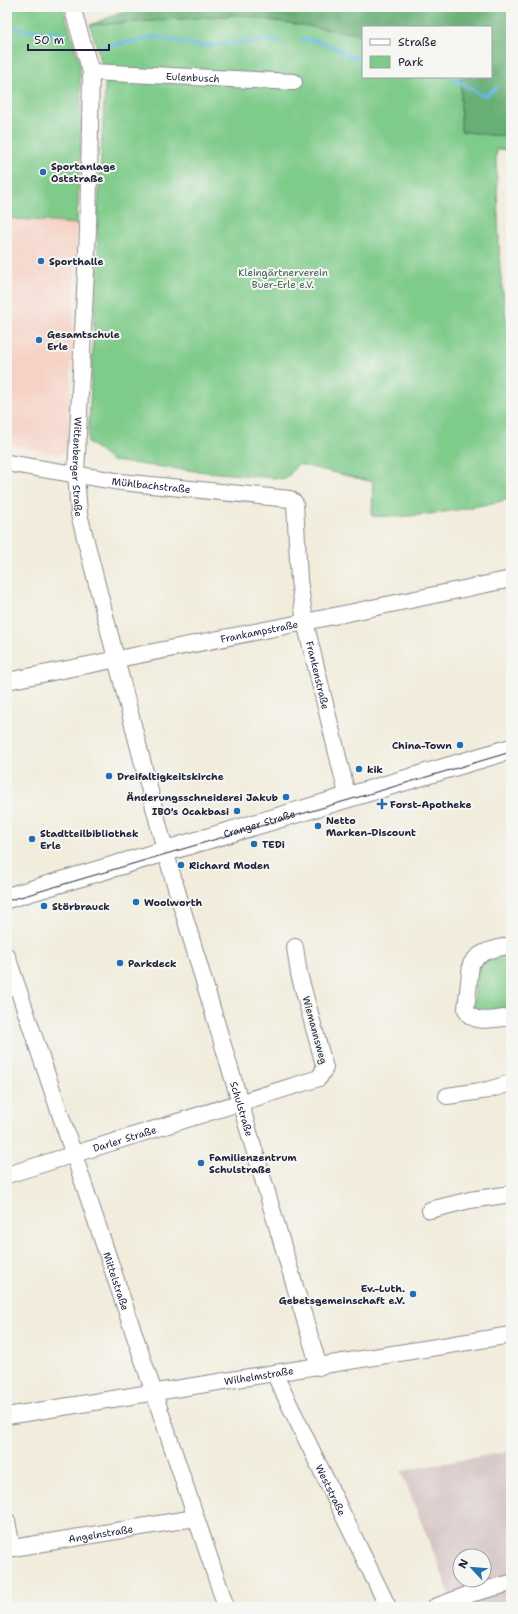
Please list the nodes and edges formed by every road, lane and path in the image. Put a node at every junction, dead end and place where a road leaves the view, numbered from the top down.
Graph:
1 (72, 7) edge
2 (91, 72) junction
3 (294, 82) dead end
4 (7, 463) edge
5 (76, 474) junction
6 (295, 503) joint
7 (511, 580) edge
8 (305, 622) junction
9 (117, 660) junction
10 (7, 681) edge
11 (511, 749) edge
12 (348, 798) junction
13 (166, 852) junction
14 (7, 898) edge
15 (511, 944) edge
16 (295, 946) dead end
17 (7, 956) edge
18 (511, 1017) edge
19 (511, 1083) edge
20 (447, 1096) dead end
21 (241, 1103) junction
22 (74, 1153) junction
23 (7, 1175) edge
24 (511, 1194) edge
25 (430, 1210) dead end
26 (511, 1335) edge
27 (319, 1366) junction
28 (274, 1373) junction
29 (154, 1392) junction
30 (7, 1416) edge
31 (195, 1518) junction
32 (7, 1521) edge
33 (9, 1548) edge
34 (511, 1583) edge
35 (226, 1606) edge
36 (388, 1607) edge
37 (435, 1607) edge

1 - 2 street, Wittenberger Straße
2 - 3 street, Eulenbusch
2 - 5 street, Wittenberger Straße
4 - 5 street, Mühlbachstraße
5 - 6 street, Mühlbachstraße
5 - 9 street, Wittenberger Straße
6 - 8 street, Frankenstraße
7 - 8 street, Frankampstraße
8 - 9 street, Frankampstraße
8 - 12 street, Frankenstraße
9 - 10 street, Frankampstraße
9 - 13 street, Wittenberger Straße
11 - 12 main road, Cranger Straße
12 - 13 main road, Cranger Straße
13 - 14 main road, Cranger Straße
13 - 21 street, Schulstraße
15 - 18 street
16 - 21 street, Wiemannsweg
17 - 22 street, Mittelstraße
19 - 20 street
21 - 22 street, Darler Straße
21 - 27 street, Schulstraße
22 - 23 street, Darler Straße
22 - 29 street, Mittelstraße
24 - 25 street
26 - 27 street, Wilhelmstraße
27 - 28 street, Wilhelmstraße
28 - 29 street, Wilhelmstraße
28 - 36 street, Weststraße
29 - 30 street, Wilhelmstraße
29 - 31 street, Mittelstraße
31 - 33 street, Angelnstraße
31 - 35 street, Mittelstraße
32 - 33 street
34 - 37 street

